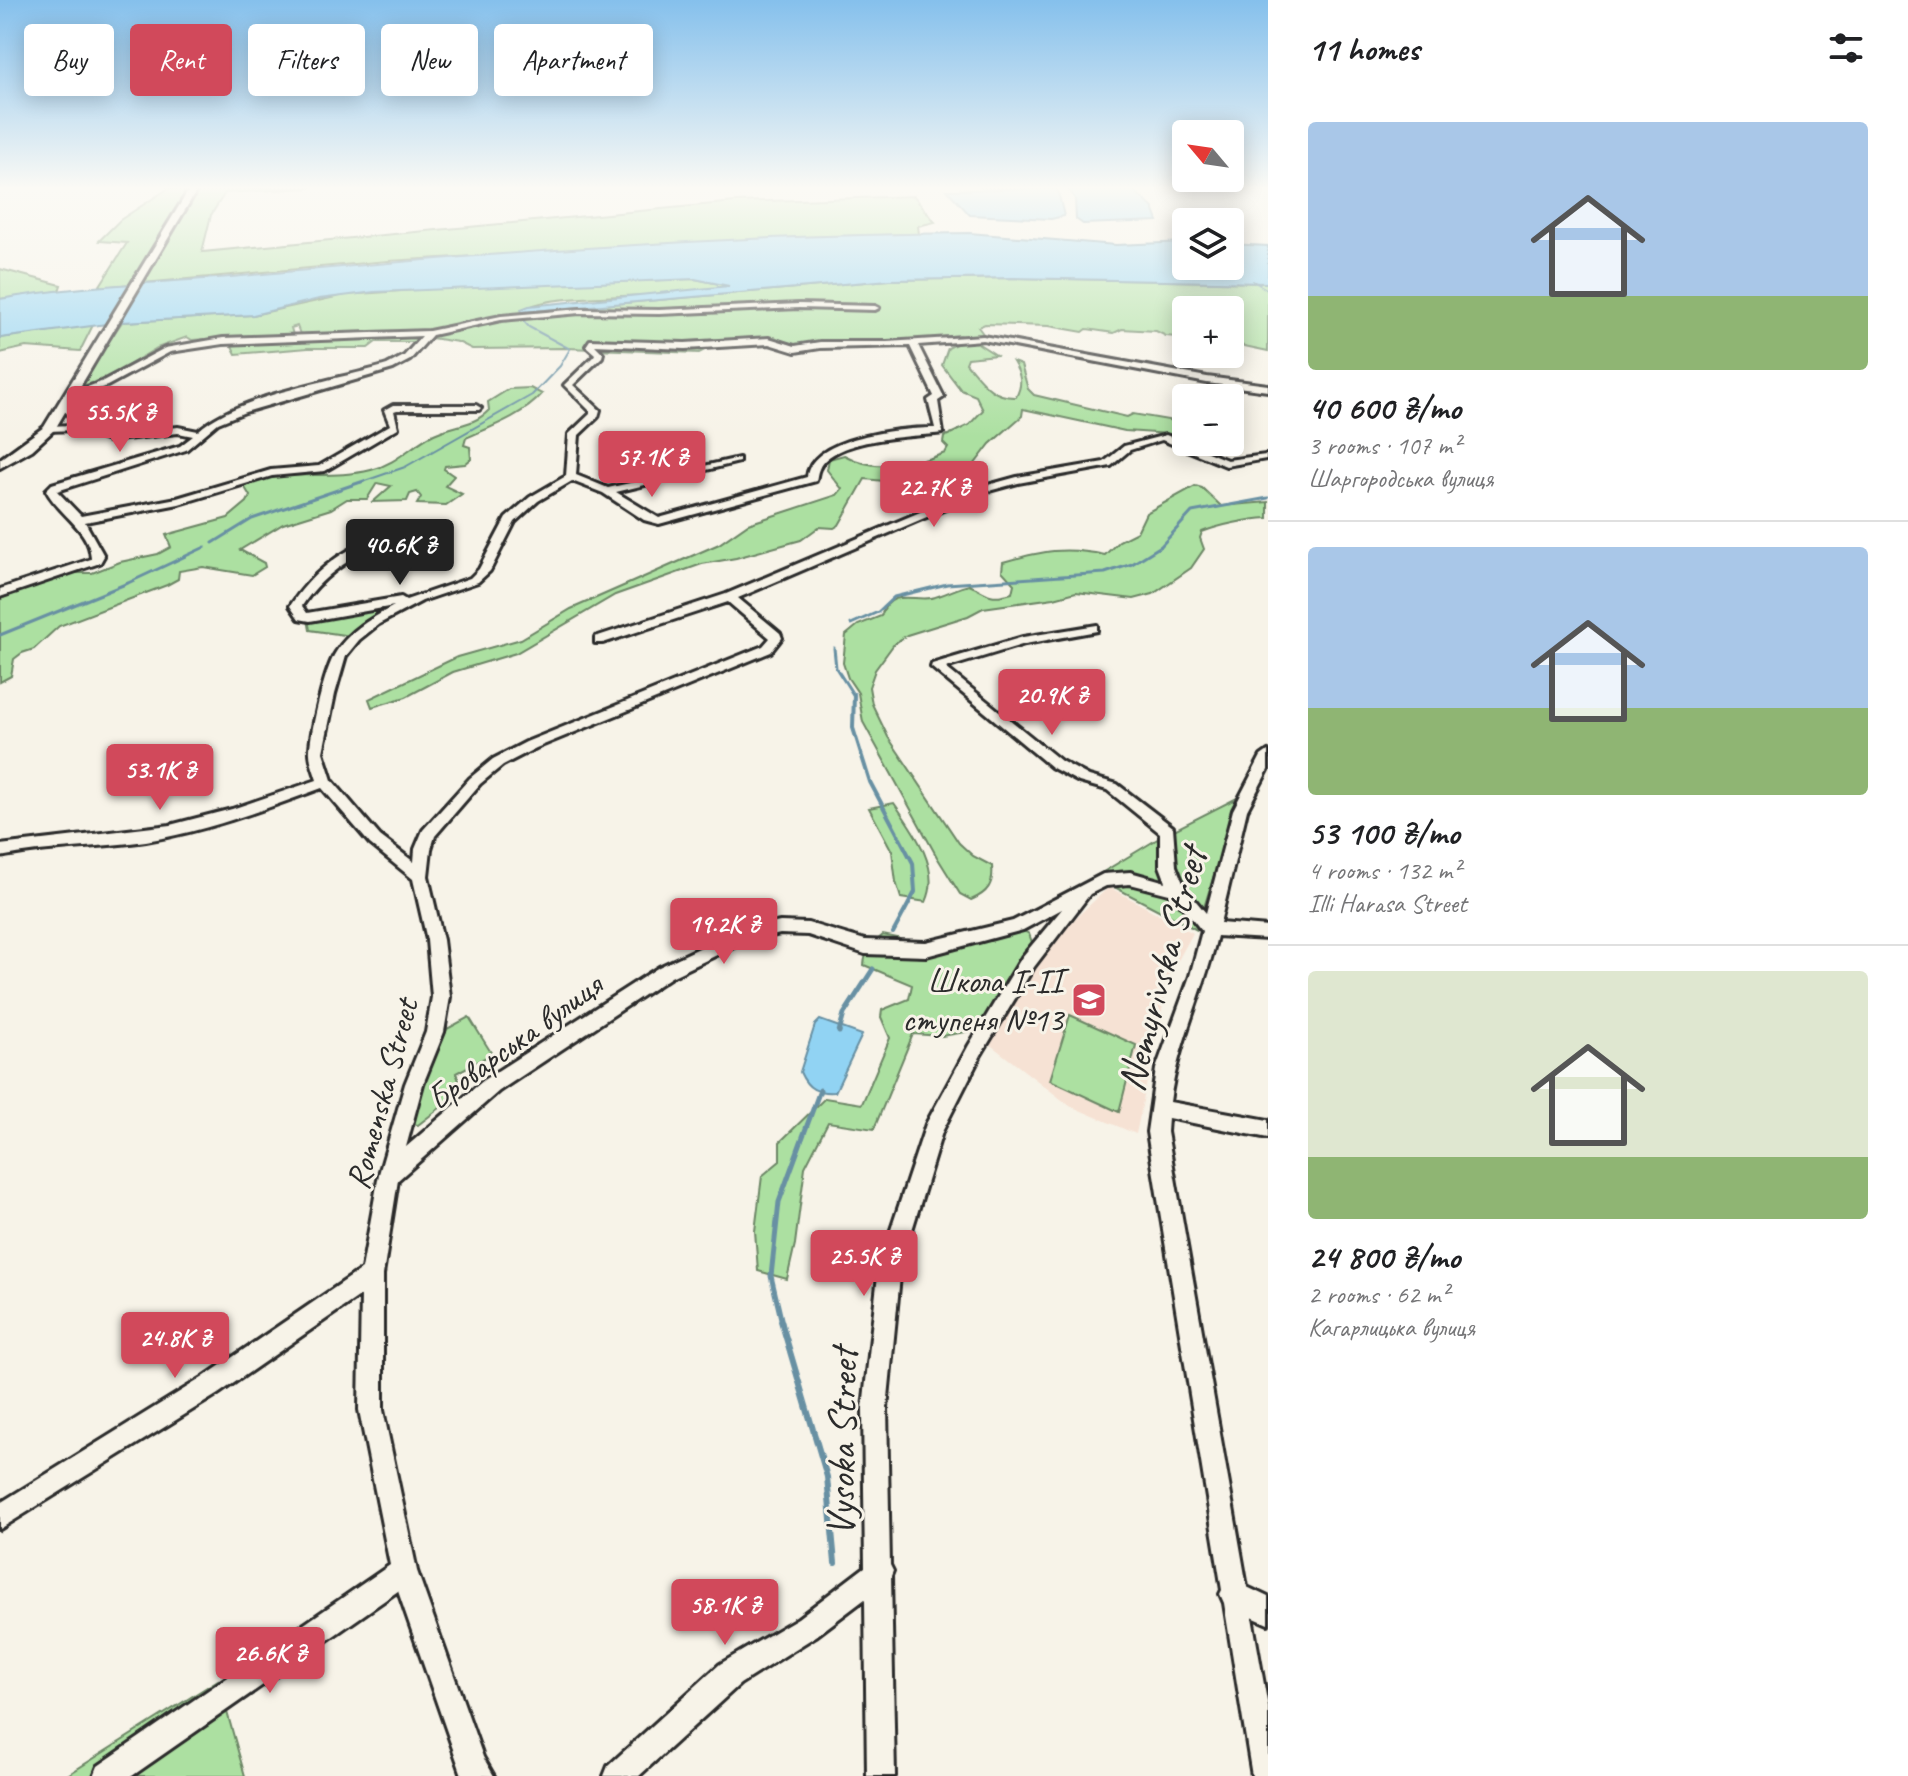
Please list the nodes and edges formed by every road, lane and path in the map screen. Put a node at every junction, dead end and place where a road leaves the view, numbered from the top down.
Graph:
1 (144, 271) edge
2 (875, 308) dead end
3 (429, 333) junction
4 (913, 343) junction
5 (1268, 388) edge
6 (67, 400) junction
7 (476, 408) dead end
8 (78, 427) junction
9 (49, 429) junction
10 (199, 434) junction
11 (1262, 457) dead end
12 (735, 460) dead end
13 (0, 464) edge
14 (571, 477) junction
15 (607, 491) junction
16 (78, 520) junction
17 (372, 543) dead end
18 (0, 593) edge
19 (730, 597) junction
20 (418, 598) junction
21 (1093, 628) dead end
22 (599, 640) dead end
23 (1268, 756) edge
24 (325, 782) junction
25 (0, 851) edge
26 (420, 876) junction
27 (1089, 887) junction
28 (1178, 891) junction
29 (1210, 929) junction
30 (1268, 933) edge
31 (1159, 1108) junction
32 (1268, 1129) edge
33 (389, 1174) junction
34 (372, 1275) junction
35 (0, 1517) edge
36 (404, 1571) junction
37 (880, 1571) junction
38 (1233, 1594) junction
39 (1268, 1611) edge
40 (108, 1776) edge
41 (480, 1776) edge
42 (618, 1776) edge
43 (881, 1776) edge
44 (1266, 1776) edge

1 - 6 main road
2 - 3 street
3 - 6 street
3 - 10 street
4 - 5 street
4 - 14 street
4 - 15 street
6 - 8 street
6 - 9 main road
7 - 16 street
8 - 9 street
8 - 10 street
9 - 13 main road
10 - 16 street
11 - 19 street
12 - 15 street
14 - 15 street
14 - 20 street
16 - 18 street
17 - 20 street
19 - 22 street
19 - 26 street, Romenska Street
20 - 24 street
21 - 28 street
23 - 29 street, Nemyrivska Street
24 - 25 street
24 - 26 street
26 - 33 street, Romenska Street
27 - 28 street, Броварська вулиця
27 - 33 street, Броварська вулиця
27 - 37 street, Vysoka Street
28 - 29 street
29 - 30 street
29 - 31 street, Nemyrivska Street
31 - 32 street
31 - 38 street, Nemyrivska Street
33 - 34 street, Romenska Street
34 - 35 street
34 - 36 street, Romenska Street
36 - 40 street
36 - 41 street, Romenska Street
37 - 42 street, Vysoka Street
37 - 43 street, Vysoka Street
38 - 39 street
38 - 44 street, Nemyrivska Street

